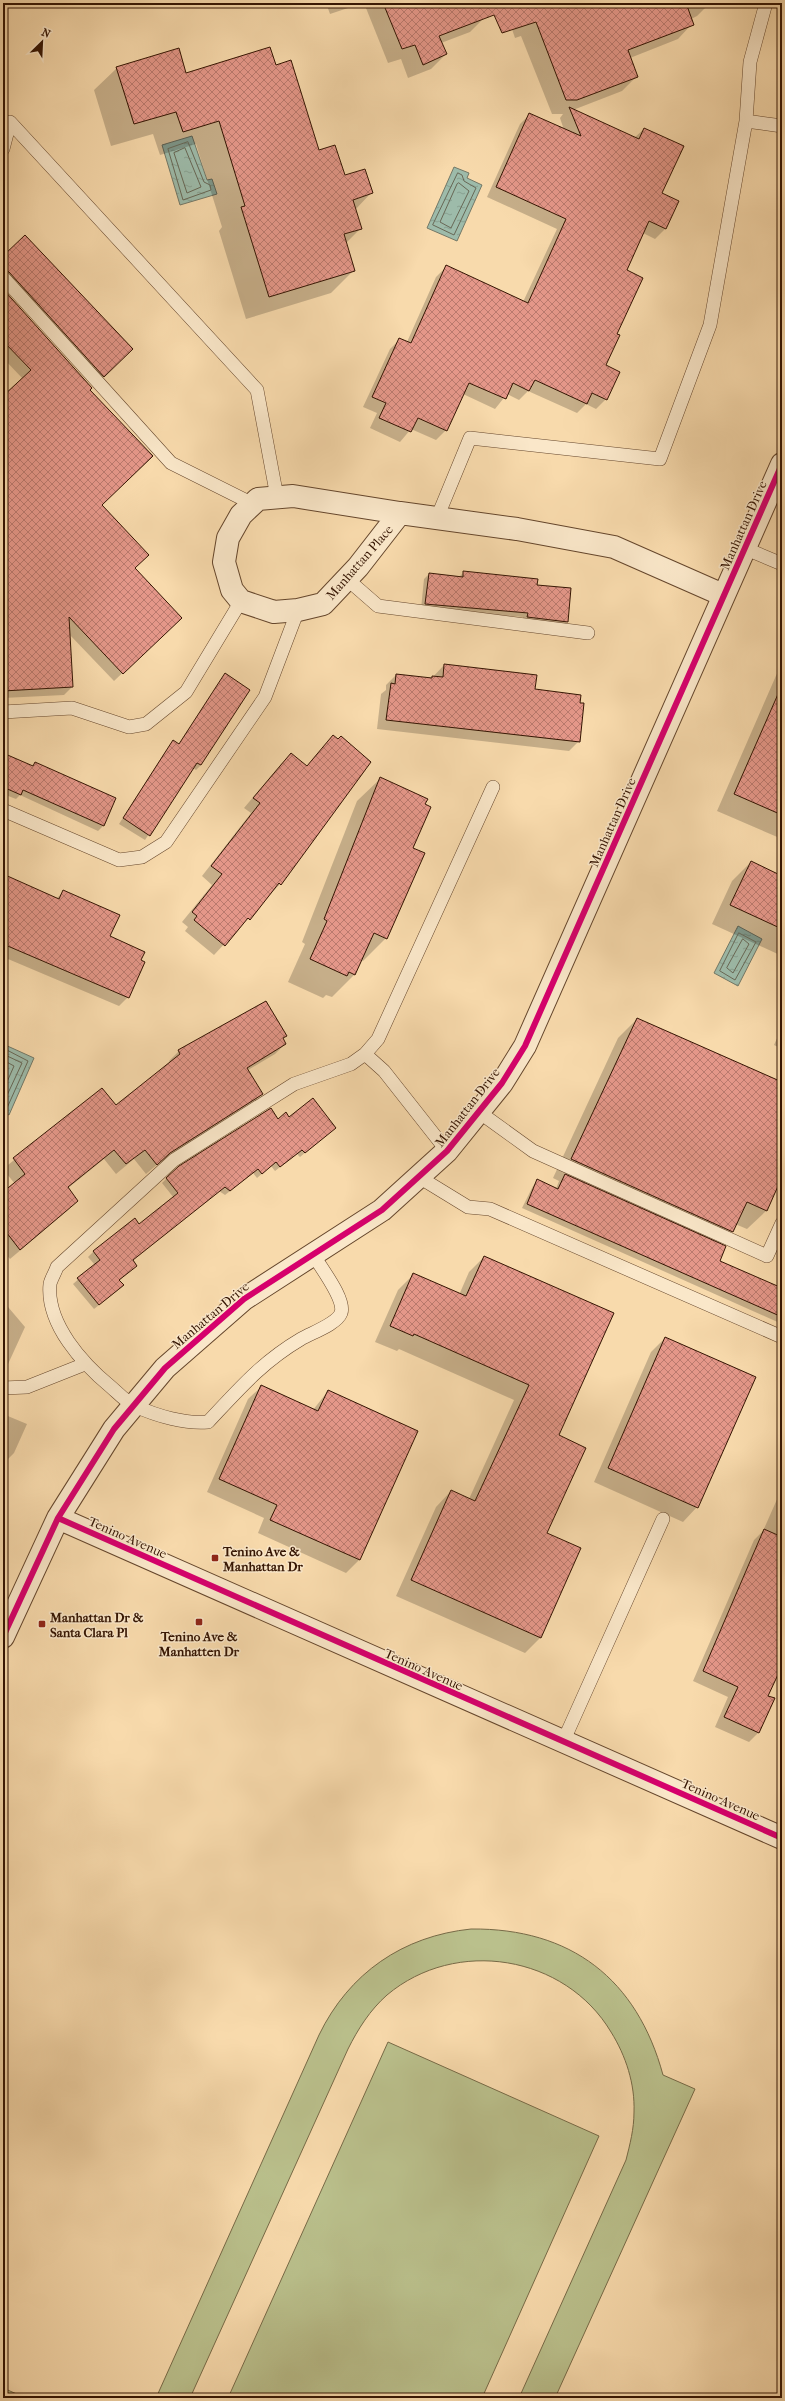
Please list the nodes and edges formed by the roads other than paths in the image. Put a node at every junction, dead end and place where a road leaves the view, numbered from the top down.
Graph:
1 (766, 3) edge
2 (746, 121) junction
3 (782, 126) edge
4 (3, 150) edge
5 (3, 278) edge
6 (782, 464) edge
7 (277, 497) junction
8 (253, 504) junction
9 (400, 513) junction
10 (437, 518) junction
11 (744, 548) junction
12 (782, 564) edge
13 (347, 579) junction
14 (723, 596) junction
15 (241, 600) junction
16 (298, 610) junction
17 (588, 633) dead end
18 (3, 712) edge
19 (493, 787) dead end
20 (3, 810) edge
21 (364, 1054) junction
22 (479, 1112) junction
23 (447, 1152) junction
24 (419, 1176) junction
25 (782, 1223) edge
26 (313, 1254) junction
27 (782, 1338) edge
28 (85, 1364) junction
29 (3, 1388) edge
30 (134, 1406) junction
31 (58, 1518) junction
32 (663, 1519) dead end
33 (3, 1637) edge
34 (563, 1742) junction
35 (782, 1838) edge

1 - 2 lane
2 - 3 lane
2 - 10 lane
4 - 7 lane
5 - 8 lane
6 - 11 street, Manhattan Drive
7 - 8 street, Manhattan Place
7 - 9 street, Manhattan Place
8 - 15 street, Manhattan Place
9 - 10 street, Manhattan Place
9 - 13 street, Manhattan Place
10 - 14 street, Manhattan Place
11 - 12 lane
11 - 14 street, Manhattan Drive
13 - 16 street, Manhattan Place
13 - 17 lane
14 - 22 street, Manhattan Drive
15 - 16 street, Manhattan Place
15 - 18 lane
16 - 20 lane
19 - 21 lane
21 - 23 lane
21 - 28 lane
22 - 23 street, Manhattan Drive
22 - 25 lane
23 - 24 street, Manhattan Drive
24 - 26 street, Manhattan Drive
24 - 27 lane
26 - 30 street, Manhattan Drive
26 - 30 lane
28 - 29 lane
28 - 30 lane
30 - 31 street, Manhattan Drive
31 - 33 street, Manhattan Drive
31 - 34 street, Tenino Avenue
32 - 34 lane
34 - 35 street, Tenino Avenue

